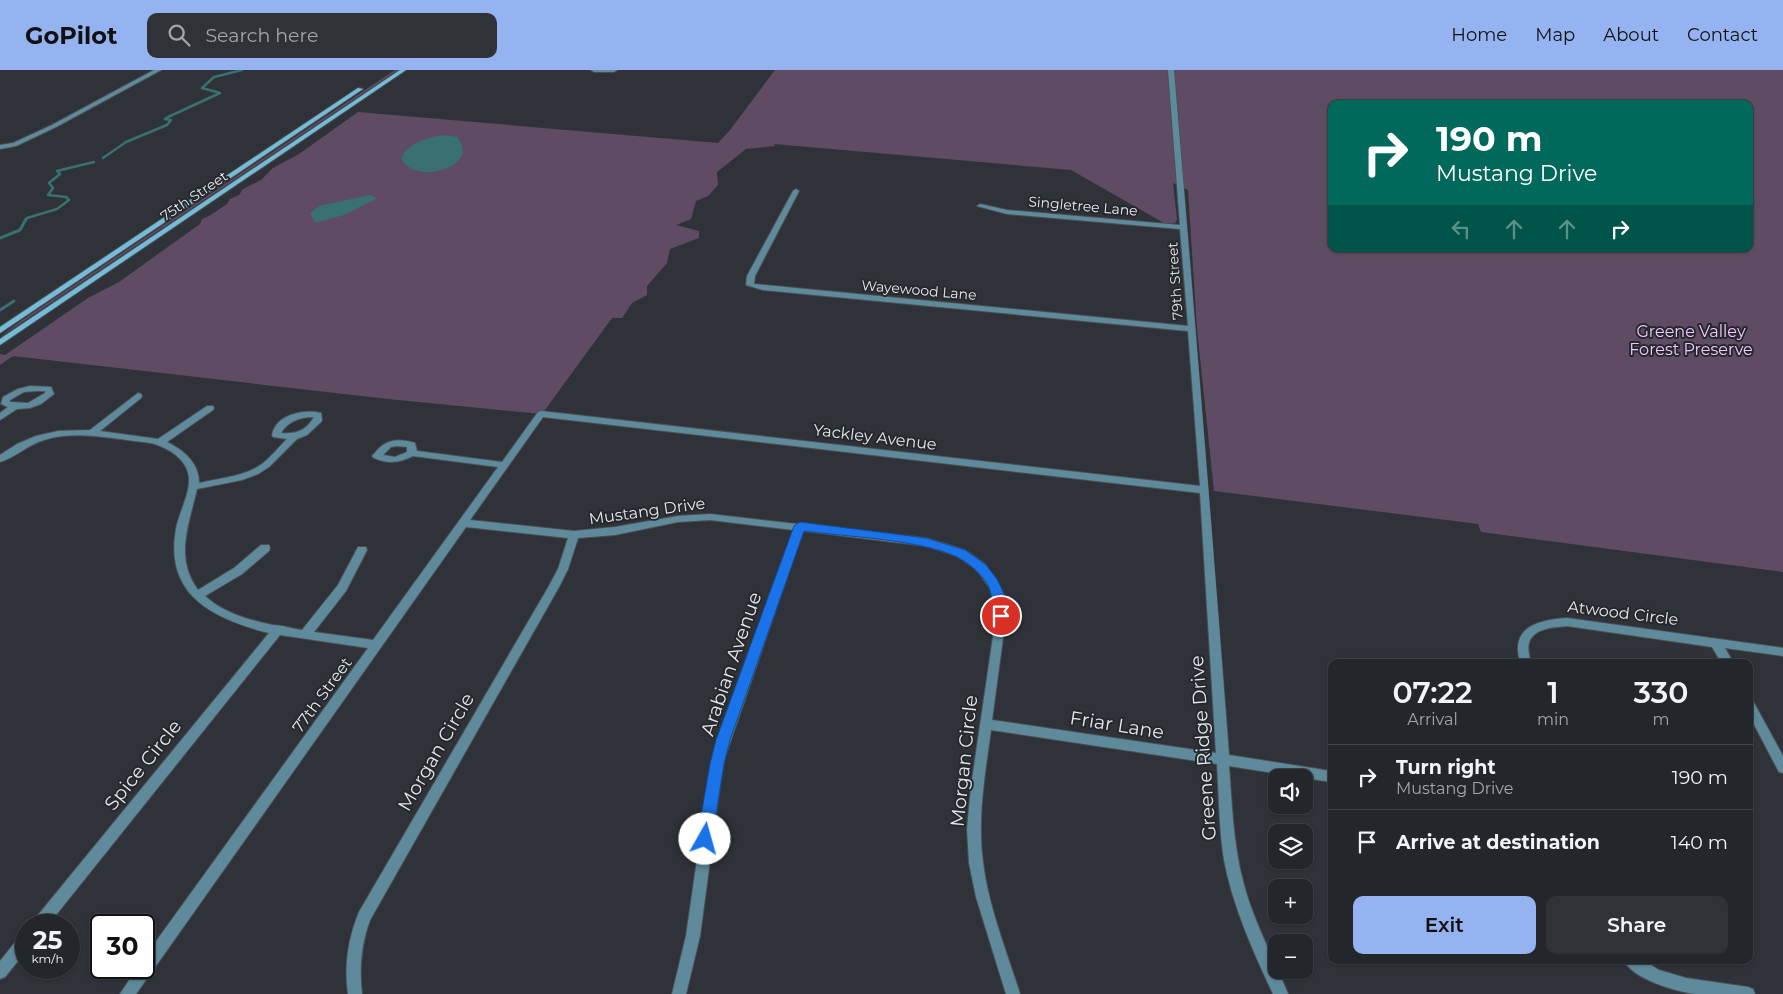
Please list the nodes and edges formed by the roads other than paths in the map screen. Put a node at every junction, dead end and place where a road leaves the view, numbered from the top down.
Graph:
1 (158, 70) edge
2 (390, 70) edge
3 (403, 70) edge
4 (594, 70) edge
5 (614, 70) edge
6 (1171, 70) edge
7 (3, 147) edge
8 (796, 191) dead end
9 (980, 206) dead end
10 (1184, 227) junction
11 (1191, 329) junction
12 (0, 331) edge
13 (0, 343) edge
14 (138, 396) dead end
15 (15, 406) dead end
16 (210, 408) dead end
17 (541, 414) joint
18 (0, 417) edge
19 (92, 433) junction
20 (294, 437) dead end
21 (160, 442) junction
22 (412, 453) dead end
23 (3, 454) edge
24 (505, 465) junction
25 (193, 487) junction
26 (1205, 490) junction
27 (464, 523) junction
28 (800, 526) junction
29 (574, 535) junction
30 (265, 548) dead end
31 (362, 550) dead end
32 (198, 595) junction
33 (278, 630) junction
34 (306, 634) junction
35 (1716, 643) junction
36 (378, 645) junction
37 (996, 648) joint
38 (1783, 652) edge
39 (1525, 659) edge
40 (1725, 659) edge
41 (1753, 712) edge
42 (986, 724) junction
43 (1222, 760) junction
44 (1783, 768) edge
45 (1328, 776) edge
46 (47, 914) edge
47 (15, 954) edge
48 (1636, 964) edge
49 (0, 972) edge
50 (127, 994) edge
51 (355, 994) edge
52 (679, 994) edge
53 (1013, 994) edge
54 (1281, 994) edge
55 (1748, 994) edge

1 - 7 street
2 - 12 main road, 75th Street
3 - 13 main road, 75th Street
4 - 5 street
6 - 10 street, 79th Street
8 - 11 street, Wayewood Lane
9 - 10 street, Singletree Lane
10 - 11 street, 79th Street
11 - 26 street, 79th Street
14 - 19 street
15 - 18 street
16 - 21 street
17 - 24 street, 77th Street
17 - 26 street, Yackley Avenue
19 - 21 street
19 - 23 street
20 - 25 street
21 - 25 street
22 - 24 street
24 - 27 street, 77th Street
25 - 32 street
26 - 43 street, Greene Ridge Drive
27 - 29 street, Mustang Drive
27 - 36 street, 77th Street
28 - 29 street, Mustang Drive
28 - 37 street, Mustang Drive
28 - 52 street, Arabian Avenue
29 - 51 street, Morgan Circle
30 - 32 street
31 - 34 street
32 - 33 street
33 - 34 street
33 - 46 street, Spice Circle
34 - 36 street
35 - 38 street
35 - 39 street, Atwood Circle
35 - 40 street
36 - 50 street, 77th Street
37 - 42 street, Morgan Circle
41 - 44 street
42 - 43 street, Friar Lane
42 - 53 street, Morgan Circle
43 - 45 street, Friar Lane
43 - 54 street, Greene Ridge Drive
47 - 49 street
48 - 55 street

